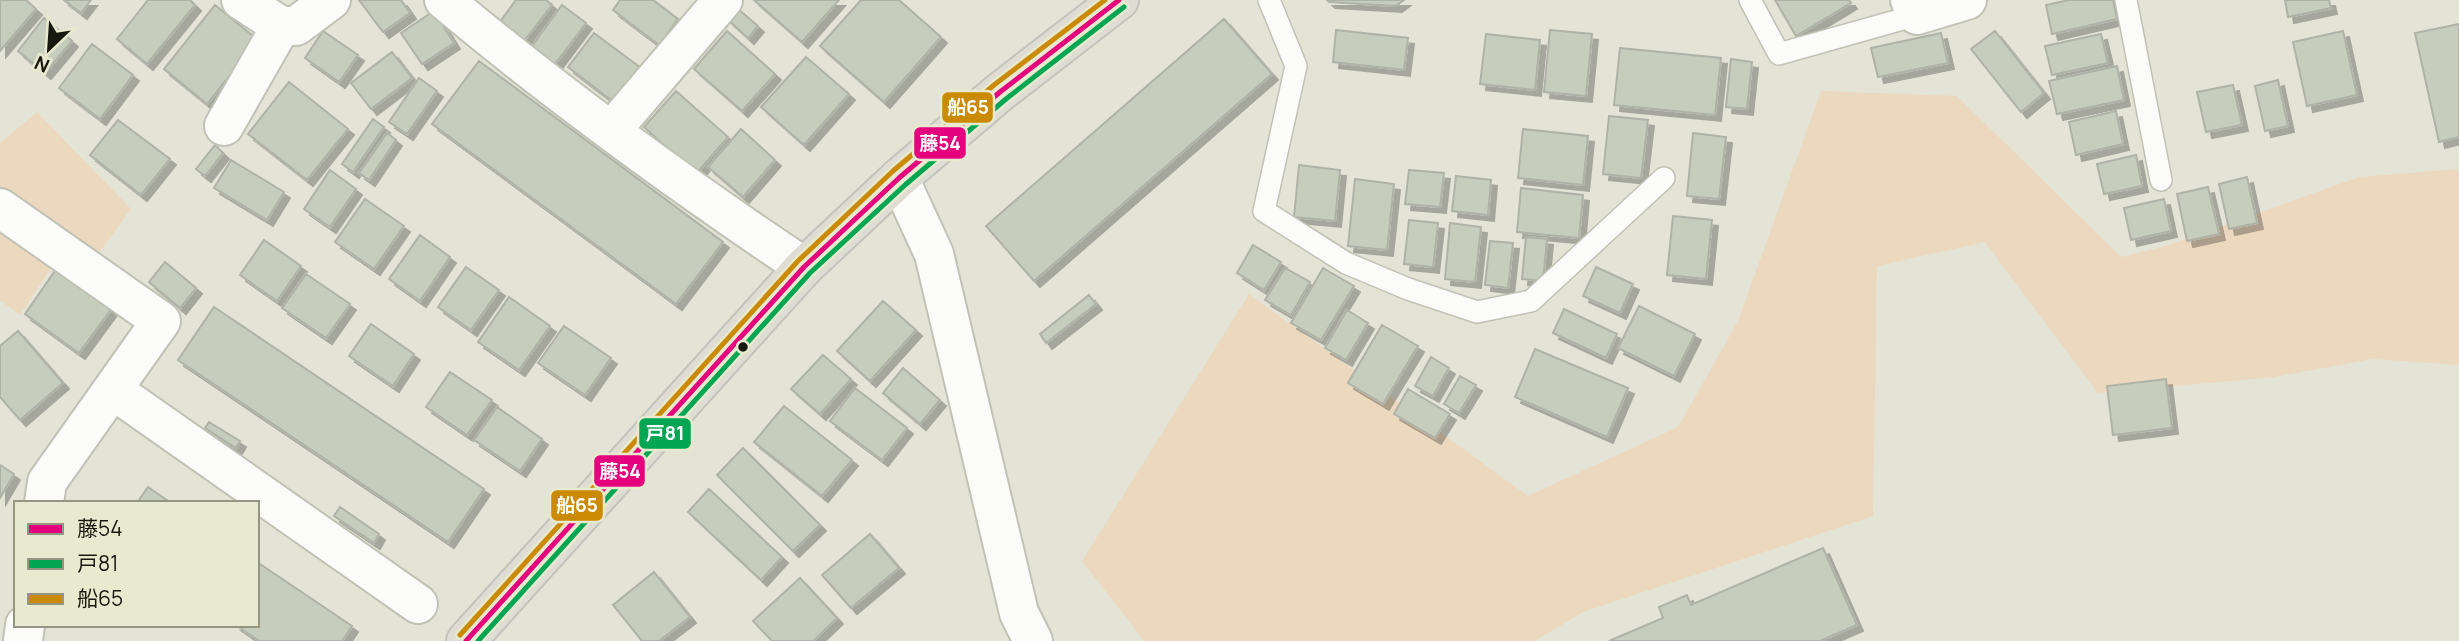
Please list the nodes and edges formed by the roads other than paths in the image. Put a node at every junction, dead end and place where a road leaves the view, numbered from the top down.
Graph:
1 (241, 0) edge
2 (331, 0) edge
3 (723, 0) edge
4 (1119, 0) edge
5 (1269, 0) edge
6 (1750, 0) edge
7 (1967, 0) edge
8 (2126, 0) edge
9 (470, 8) edge
10 (1914, 8) edge
11 (281, 26) junction
12 (223, 126) dead end
13 (611, 131) junction
14 (899, 178) junction
15 (1664, 178) dead end
16 (2161, 180) dead end
17 (0, 208) edge
18 (804, 267) junction
19 (113, 390) junction
20 (44, 501) edge
21 (418, 604) dead end
22 (466, 641) edge
23 (1033, 641) edge

1 - 11 street
2 - 11 street
3 - 13 street
4 - 14 main road
5 - 15 lane
6 - 10 lane
7 - 10 street
8 - 16 lane
9 - 13 street
11 - 12 street
13 - 18 street
14 - 18 main road
14 - 23 street
17 - 19 street
18 - 22 main road
19 - 20 street
19 - 21 street

